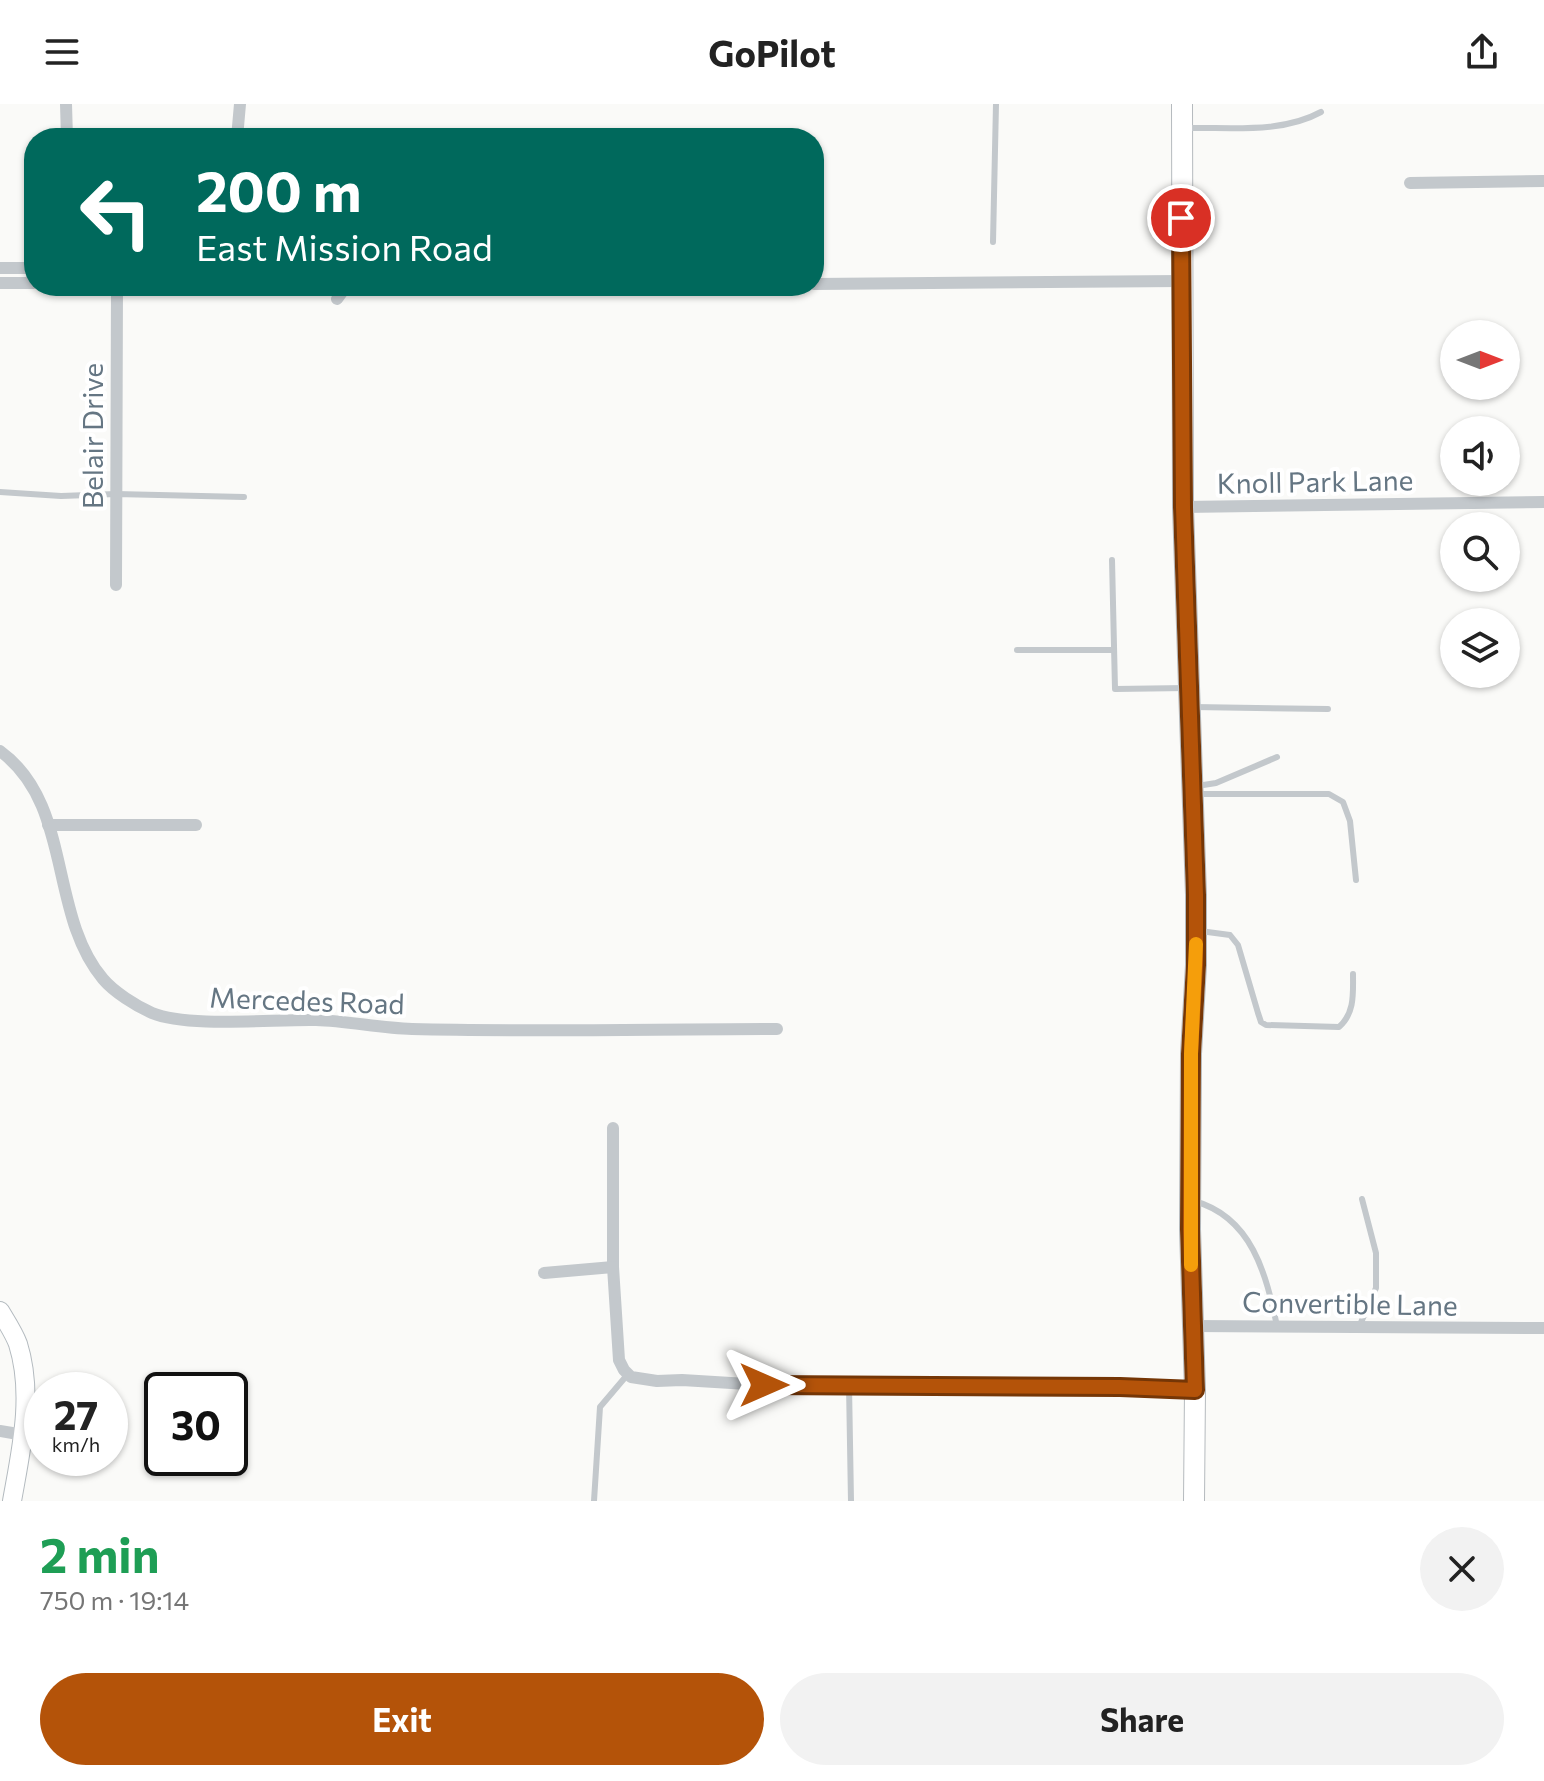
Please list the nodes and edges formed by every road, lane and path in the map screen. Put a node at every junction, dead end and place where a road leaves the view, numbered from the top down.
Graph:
1 (66, 104) edge
2 (240, 104) edge
3 (996, 104) edge
4 (1182, 104) edge
5 (1321, 112) dead end
6 (67, 128) edge
7 (238, 128) edge
8 (1182, 128) junction
9 (1544, 181) edge
10 (1410, 183) dead end
11 (993, 242) dead end
12 (0, 268) edge
13 (24, 268) edge
14 (1181, 281) junction
15 (0, 283) edge
16 (24, 283) edge
17 (824, 284) edge
18 (117, 296) edge
19 (339, 296) edge
20 (337, 299) dead end
21 (0, 492) edge
22 (116, 494) junction
23 (244, 497) dead end
24 (1544, 502) edge
25 (1183, 507) junction
26 (1112, 560) dead end
27 (116, 585) dead end
28 (1017, 650) dead end
29 (1114, 650) junction
30 (1190, 697) junction
31 (1328, 709) dead end
32 (0, 751) edge
33 (1277, 757) dead end
34 (1193, 790) junction
35 (48, 825) junction
36 (196, 825) dead end
37 (1356, 880) dead end
38 (1196, 931) junction
39 (1353, 974) dead end
40 (777, 1029) dead end
41 (613, 1128) dead end
42 (1362, 1199) dead end
43 (1191, 1200) junction
44 (613, 1267) junction
45 (544, 1273) dead end
46 (0, 1311) edge
47 (1193, 1326) junction
48 (1277, 1326) junction
49 (1359, 1327) junction
50 (1544, 1328) edge
51 (628, 1374) junction
52 (24, 1377) edge
53 (849, 1385) junction
54 (1195, 1390) junction
55 (0, 1431) edge
56 (24, 1435) joint
57 (12, 1501) edge
58 (594, 1501) edge
59 (851, 1501) edge
60 (1194, 1501) edge

1 - 6 street
2 - 7 street
3 - 11 lane
4 - 8 main road
5 - 8 lane
8 - 14 main road
9 - 10 street
12 - 13 street
14 - 17 street
14 - 25 main road
15 - 16 street
18 - 22 street, Belair Drive
19 - 20 street
21 - 22 lane
22 - 23 lane
22 - 27 street, Belair Drive
24 - 25 street, Knoll Park Lane
25 - 30 main road
26 - 29 lane
28 - 29 lane
29 - 30 lane
30 - 31 lane
30 - 34 main road
32 - 35 street, Mercedes Road
33 - 34 lane
34 - 37 lane
34 - 38 main road
35 - 36 street
35 - 40 street, Mercedes Road
38 - 39 lane
38 - 43 main road
41 - 44 street
42 - 49 lane
43 - 47 main road
43 - 48 lane
44 - 45 street
44 - 51 street
46 - 52 street
47 - 48 street, Convertible Lane
47 - 54 main road
48 - 49 street, Convertible Lane
49 - 50 street, Convertible Lane
51 - 53 street
51 - 58 lane
53 - 54 street
53 - 59 lane
54 - 60 main road
55 - 56 street
56 - 57 street

